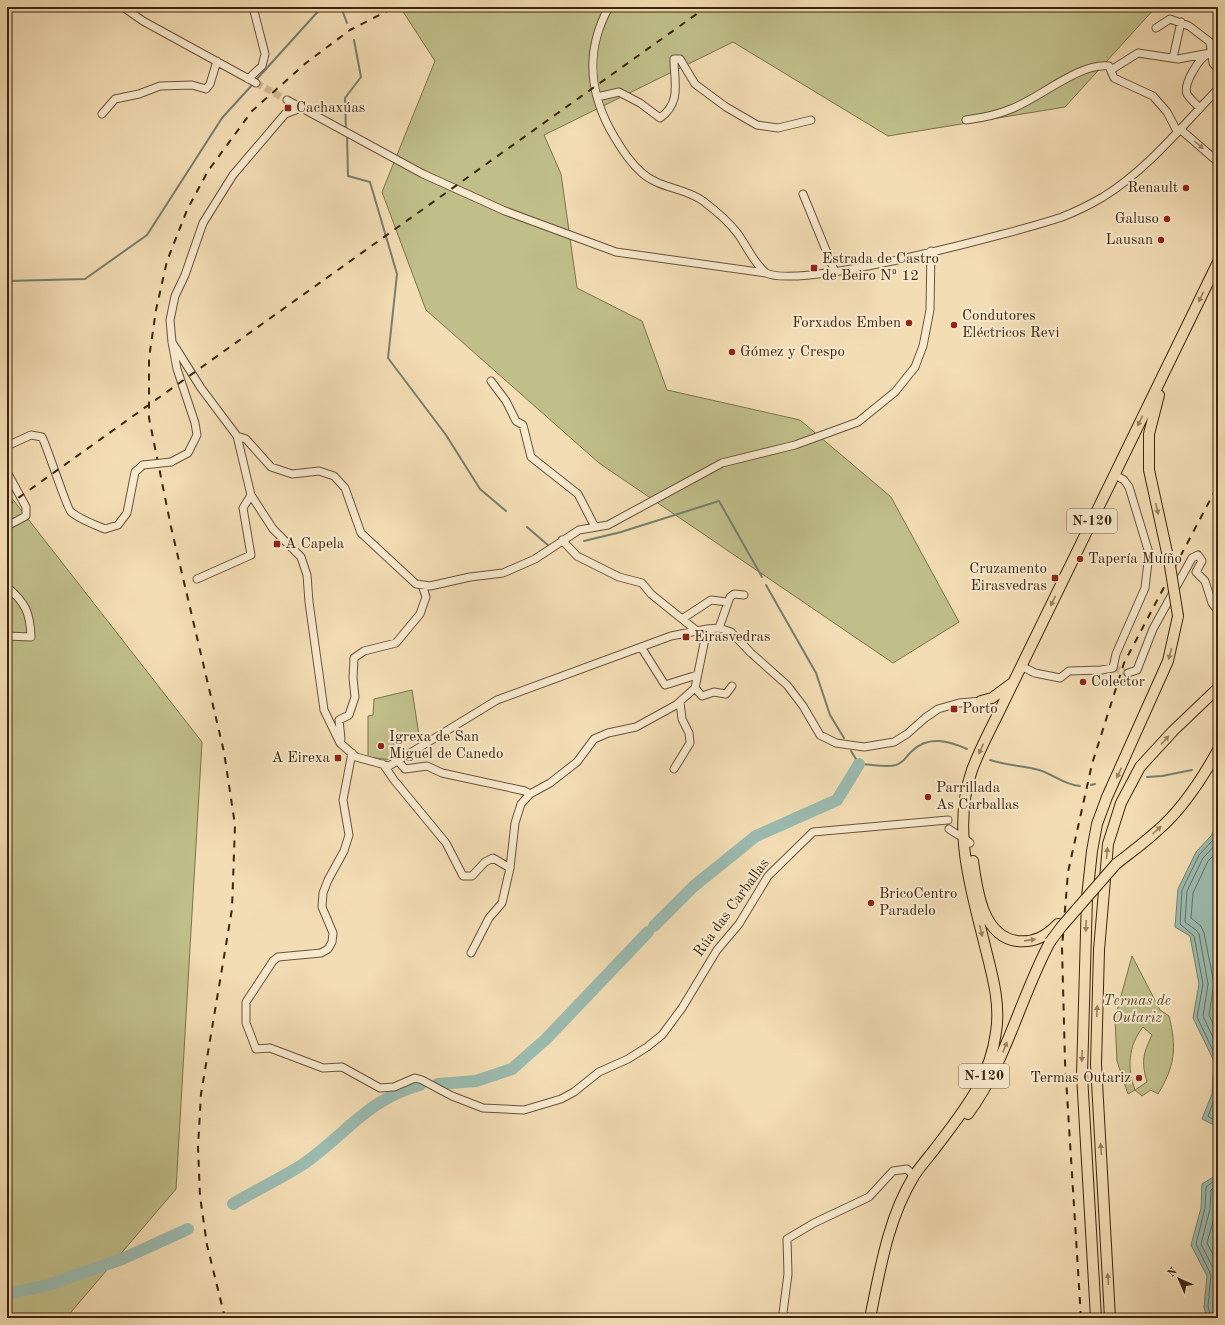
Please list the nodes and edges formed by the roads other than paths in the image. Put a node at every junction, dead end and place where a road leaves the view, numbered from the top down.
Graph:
1 (123, 7) edge
2 (253, 7) edge
3 (609, 7) edge
4 (1181, 22) junction
5 (1156, 28) dead end
6 (1210, 53) junction
7 (1173, 58) junction
8 (217, 61) junction
9 (1111, 70) junction
10 (1218, 70) edge
11 (248, 78) junction
12 (256, 83) tunnel mouth
13 (1218, 89) edge
14 (597, 97) junction
15 (287, 100) tunnel mouth
16 (301, 108) junction
17 (1200, 108) junction
18 (102, 114) dead end
19 (811, 120) dead end
20 (966, 120) dead end
21 (1178, 130) junction
22 (1218, 162) edge
23 (804, 194) dead end
24 (931, 251) junction
25 (1218, 262) edge
26 (835, 272) junction
27 (766, 274) junction
28 (172, 342) junction
29 (1170, 360) junction
30 (491, 381) dead end
31 (237, 436) junction
32 (7, 446) edge
33 (7, 472) edge
34 (1115, 475) junction
35 (251, 495) junction
36 (7, 526) edge
37 (595, 528) junction
38 (562, 540) junction
39 (197, 579) dead end
40 (422, 585) junction
41 (7, 587) edge
42 (744, 595) dead end
43 (727, 602) junction
44 (1218, 612) edge
45 (682, 619) junction
46 (719, 628) junction
47 (706, 629) junction
48 (697, 631) junction
49 (7, 636) edge
50 (641, 647) junction
51 (1021, 666) junction
52 (1128, 673) dead end
53 (698, 675) junction
54 (1013, 682) junction
55 (732, 686) dead end
56 (695, 688) junction
57 (1218, 688) edge
58 (982, 701) junction
59 (680, 702) junction
60 (998, 714) junction
61 (341, 744) junction
62 (1218, 750) edge
63 (352, 753) junction
64 (398, 761) junction
65 (383, 764) junction
66 (674, 769) dead end
67 (530, 794) junction
68 (948, 820) dead end
69 (949, 829) dead end
70 (966, 839) junction
71 (1116, 864) junction
72 (510, 868) junction
73 (471, 953) dead end
74 (914, 1176) junction
75 (786, 1318) edge
76 (870, 1318) edge
77 (876, 1318) edge
78 (1096, 1318) edge
79 (1110, 1318) edge

1 - 8 street
2 - 11 street
3 - 14 street
4 - 5 street
4 - 6 street
4 - 7 street
6 - 7 street
6 - 10 street
6 - 17 street
7 - 9 street
8 - 11 street
8 - 18 street
9 - 20 street
9 - 21 street
11 - 12 street
13 - 17 street
14 - 19 street
14 - 27 street
15 - 16 street
16 - 27 street
16 - 28 street
17 - 21 street
21 -> 22 street
21 - 24 street
23 - 26 street
24 - 26 street
24 - 37 street
25 -> 29 highway, N-120
26 - 27 street
28 - 31 street
28 - 32 street, bridge
29 -> 34 highway, N-120
29 -> 78 highway, bridge
30 - 37 street
31 - 35 street
31 - 40 street
33 - 36 street
34 -> 51 highway, N-120
34 - 51 street
35 - 39 street
35 - 61 street
37 - 38 street
38 - 40 street
38 - 45 street
40 - 61 street
41 - 49 street
42 - 43 street
43 - 45 street
43 - 46 street
44 - 52 street
45 - 48 street
46 - 47 street
46 - 58 street
47 - 48 street
47 - 53 street
48 - 50 street
50 - 53 street
50 - 64 street
51 - 54 highway, N-120
53 - 56 street
54 - 58 highway
54 - 60 highway, N-120
55 - 56 street
56 - 59 street
79 -> 57 highway
58 - 60 highway
59 - 66 street
59 - 67 street
60 -> 70 highway, N-120
61 - 63 street
71 -> 62 highway, N-120
63 - 65 street
63 - 68 street, Rúa das Carballas
64 - 65 street
64 - 67 street
65 - 72 street
67 - 72 street
69 - 70 street
70 -> 71 highway, N-120, bridge
70 -> 74 highway, N-120
77 -> 71 highway, N-120, bridge
72 - 73 street
74 - 75 street
74 - 76 highway, N-120

